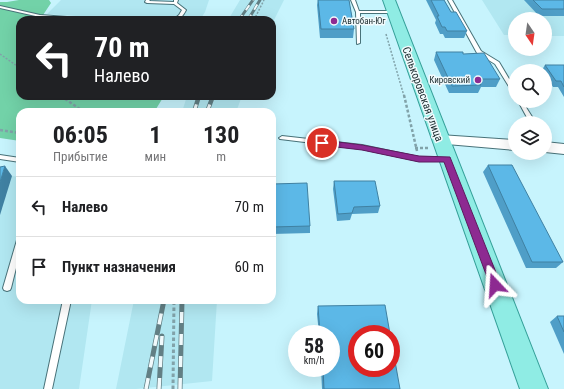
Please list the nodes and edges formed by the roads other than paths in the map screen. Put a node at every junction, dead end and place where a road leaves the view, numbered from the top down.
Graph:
1 (148, 0) edge
2 (353, 0) edge
3 (450, 0) edge
4 (176, 2) edge
5 (0, 7) edge
6 (387, 8) edge
7 (358, 12) junction
8 (40, 16) edge
9 (181, 16) edge
10 (358, 43) dead end
11 (508, 81) edge
12 (282, 138) dead end
13 (508, 145) edge
14 (552, 147) edge
15 (564, 149) edge
16 (444, 150) junction
17 (0, 157) edge
18 (16, 159) edge
19 (16, 254) edge
20 (6, 288) dead end
21 (66, 304) edge
22 (48, 389) edge
23 (534, 389) edge

1 - 4 lane
2 - 7 lane
3 - 11 lane
4 - 9 lane
5 - 8 lane
6 - 7 lane
6 - 16 main road, Селькоровская улица
7 - 10 lane
12 - 16 lane
13 - 16 street
14 - 15 street
16 - 23 main road, Селькоровская улица
17 - 18 lane
19 - 20 lane
21 - 22 lane

